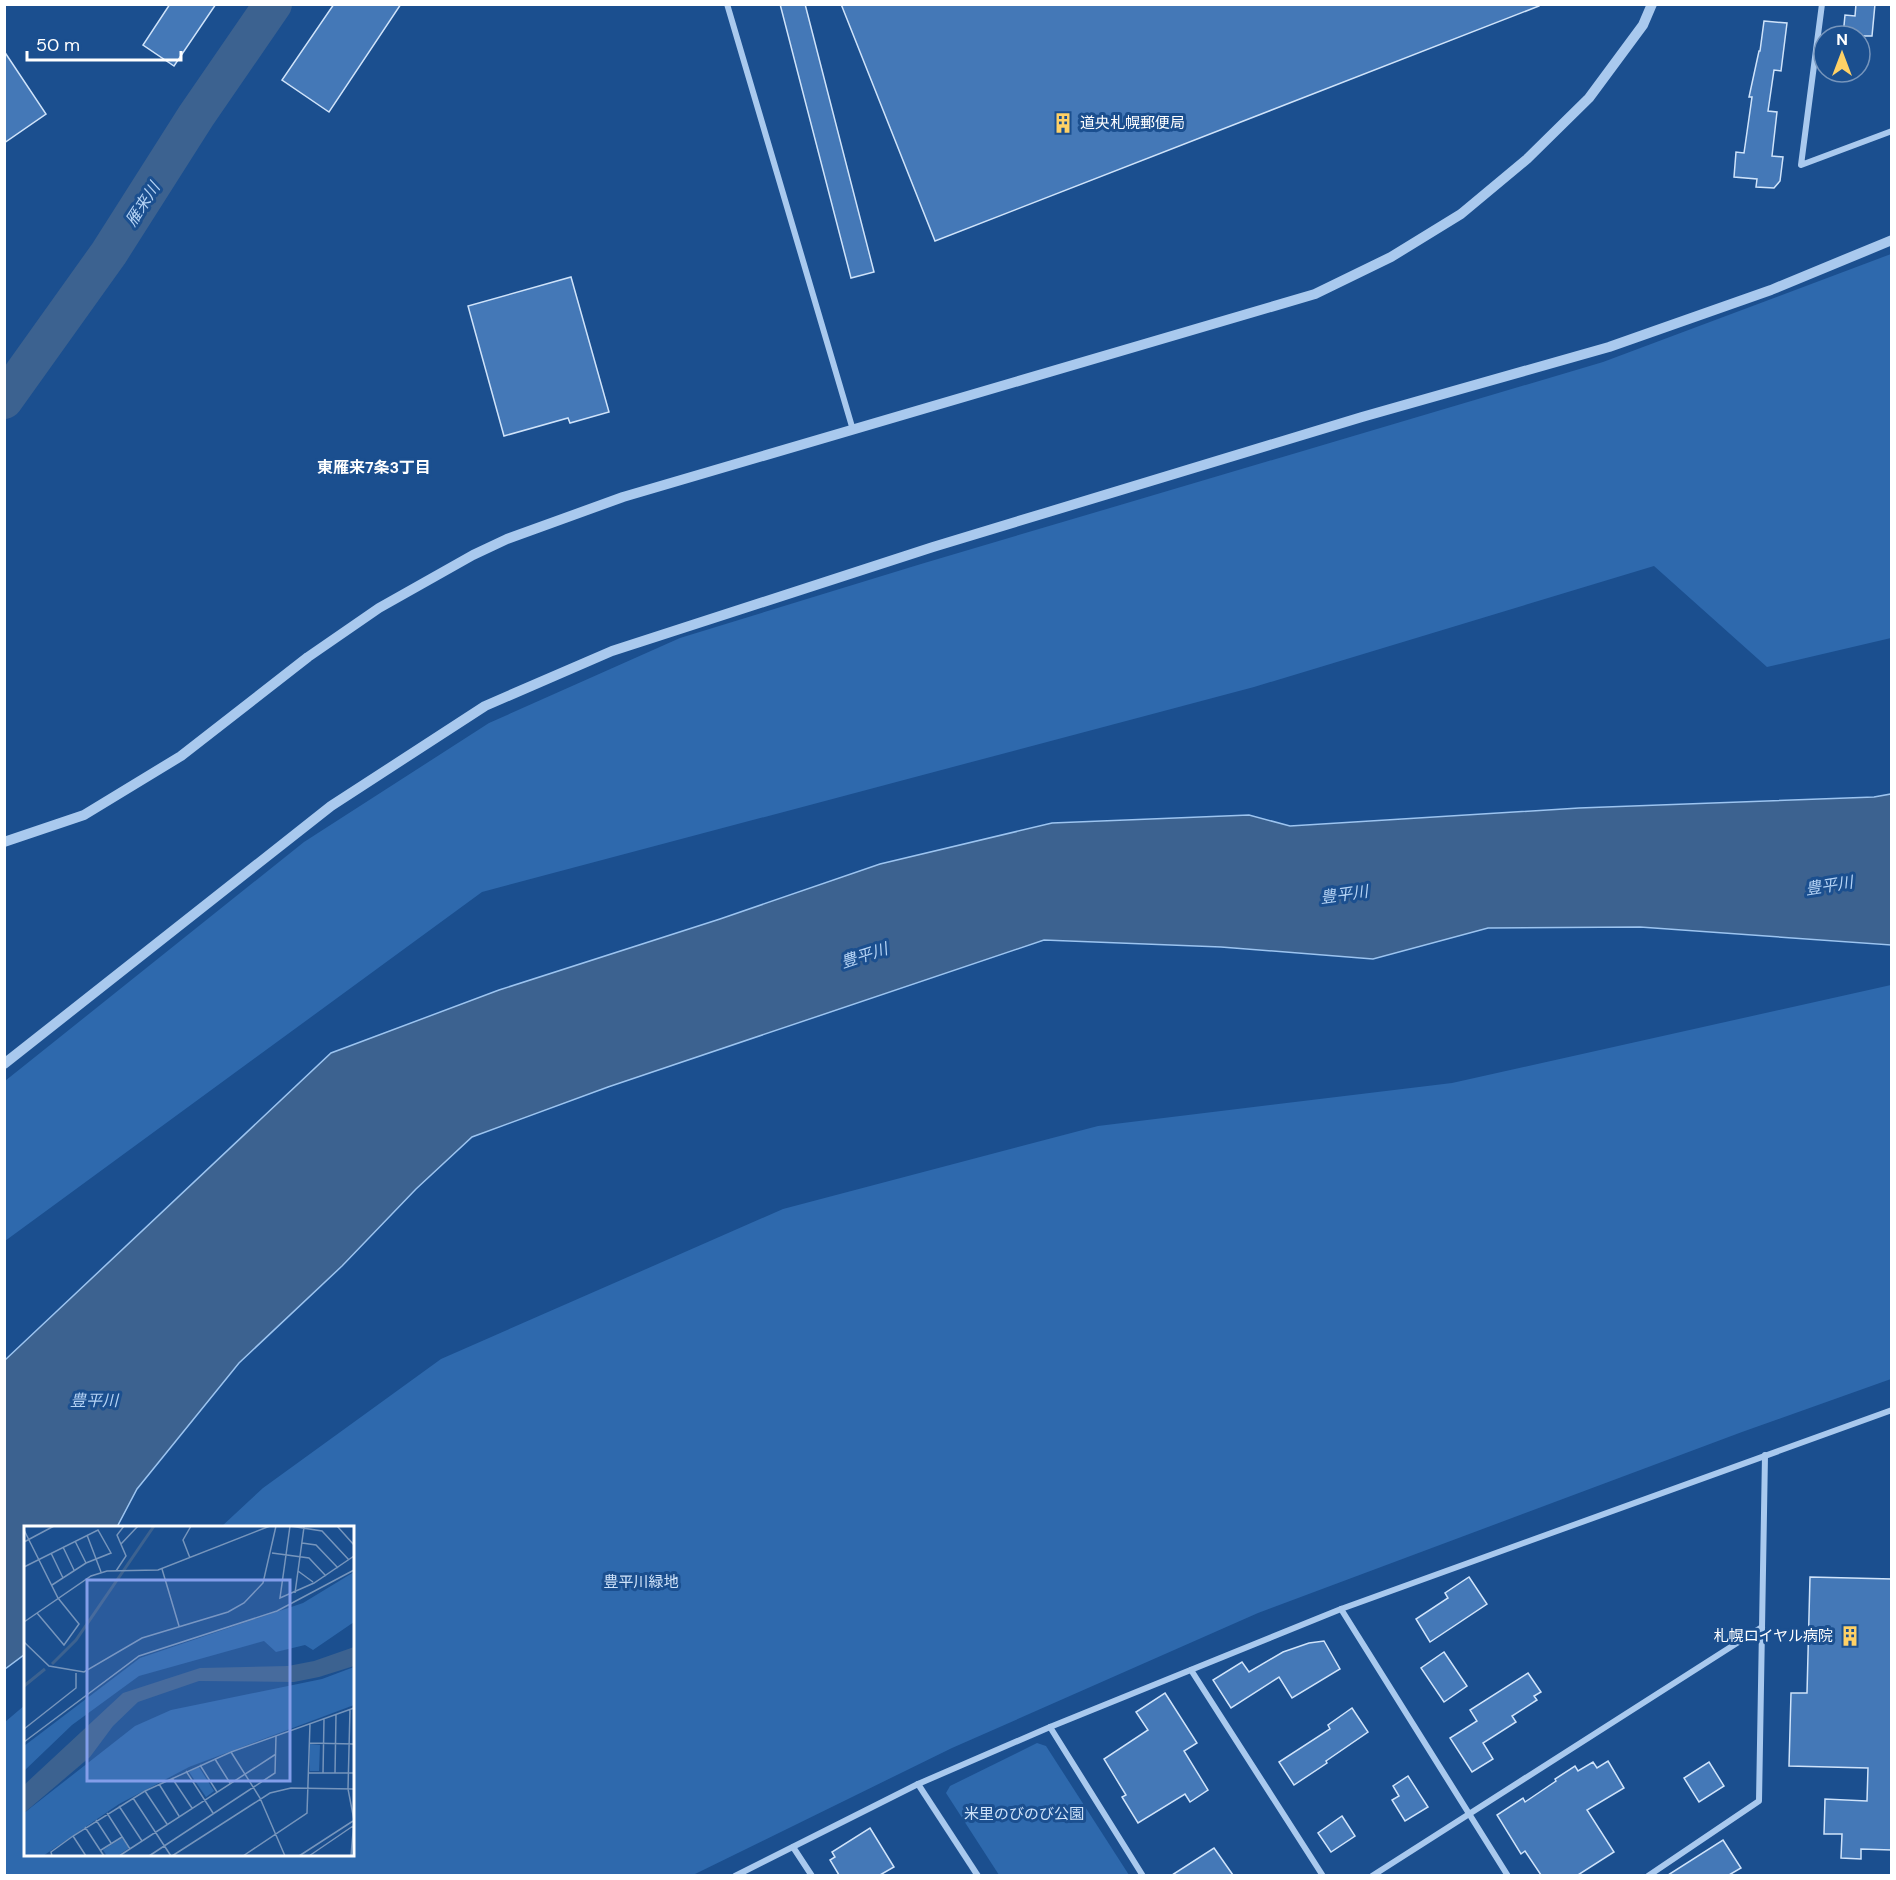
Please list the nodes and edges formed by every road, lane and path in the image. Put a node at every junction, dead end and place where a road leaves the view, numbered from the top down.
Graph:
1 (727, 4) edge
2 (1652, 4) edge
3 (1822, 4) edge
4 (1892, 131) edge
5 (1892, 240) edge
6 (853, 430) junction
7 (4, 843) edge
8 (4, 1064) edge
9 (1892, 1410) edge
10 (1765, 1455) junction
11 (1341, 1609) junction
12 (1762, 1627) junction
13 (1191, 1670) junction
14 (1050, 1727) junction
15 (918, 1784) junction
16 (1469, 1814) junction
17 (793, 1846) junction
18 (735, 1875) edge
19 (812, 1875) edge
20 (978, 1875) edge
21 (1143, 1875) edge
22 (1323, 1875) edge
23 (1372, 1875) edge
24 (1508, 1875) edge
25 (1648, 1875) edge

1 - 6 street
2 - 6 street
3 - 4 street
5 - 8 street
6 - 7 street
9 - 10 street
10 - 11 street
10 - 12 street
11 - 13 street
11 - 16 street
12 - 16 street
12 - 25 street
13 - 14 street
13 - 22 street
14 - 15 street
14 - 21 street
15 - 17 street
15 - 20 street
16 - 23 street
16 - 24 street
17 - 18 street
17 - 19 street

